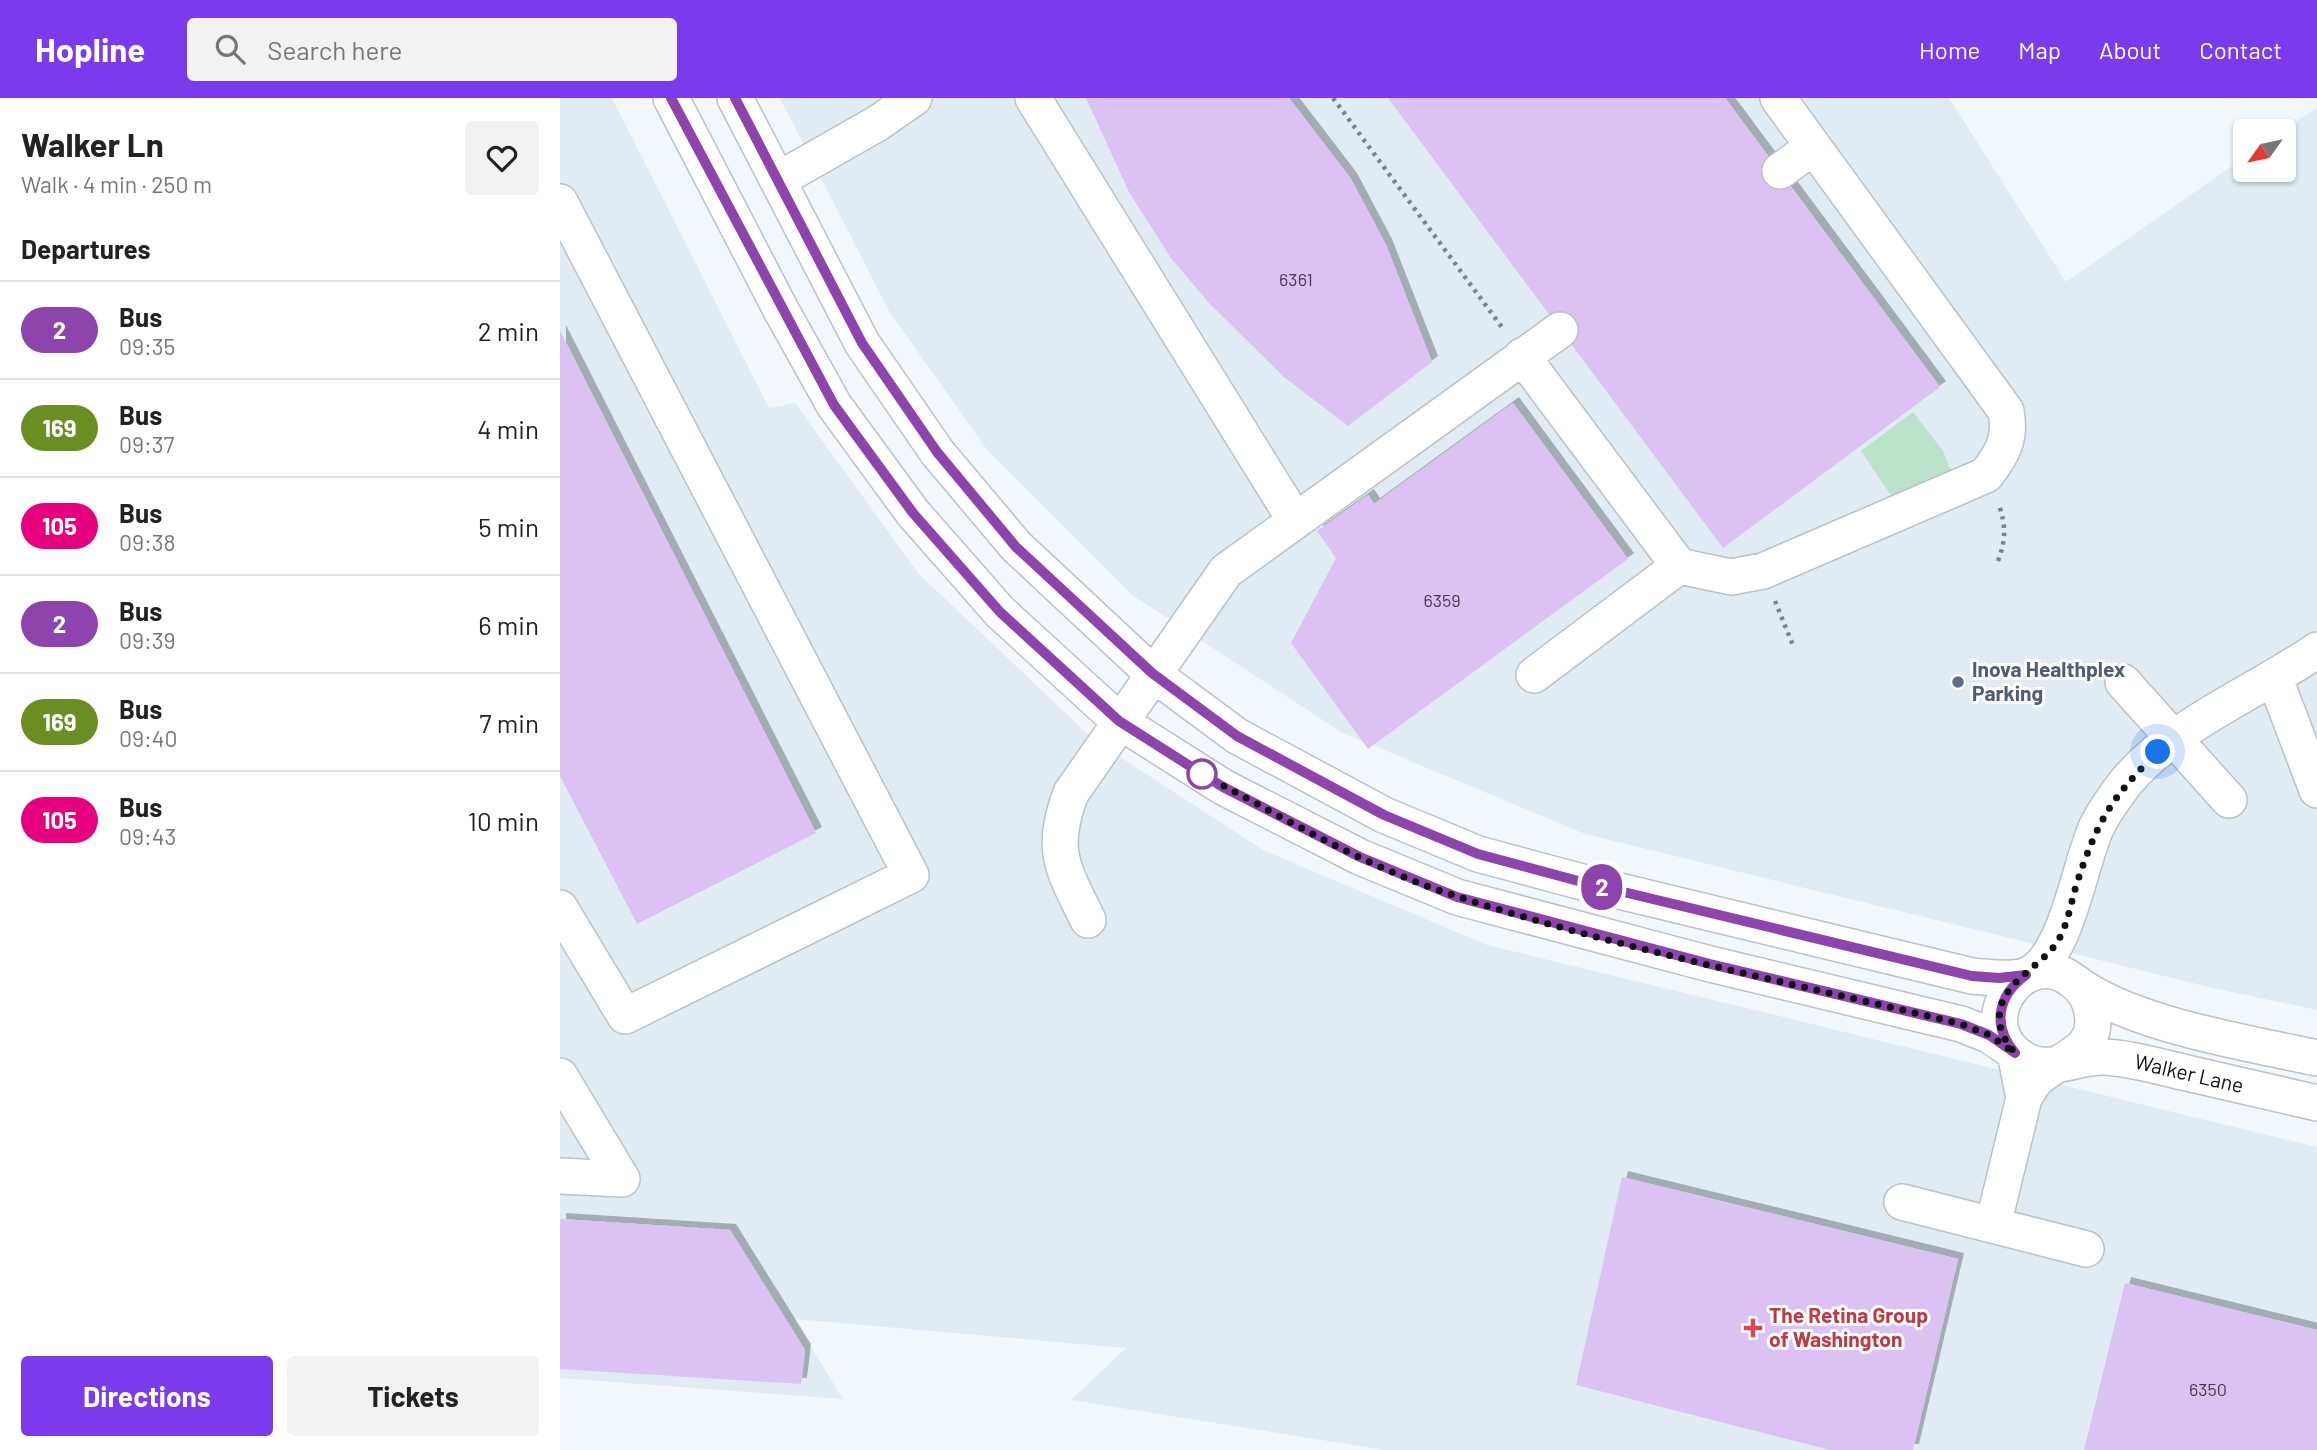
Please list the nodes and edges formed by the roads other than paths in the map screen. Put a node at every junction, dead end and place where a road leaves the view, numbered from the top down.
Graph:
1 (671, 98) edge
2 (735, 98) edge
3 (914, 98) edge
4 (1033, 98) edge
5 (1778, 98) edge
6 (1813, 147) junction
7 (1780, 171) dead end
8 (778, 180) junction
9 (560, 202) edge
10 (1560, 330) dead end
11 (1522, 356) junction
12 (1295, 520) junction
13 (1679, 566) junction
14 (2317, 650) edge
15 (1152, 673) junction
16 (1534, 675) dead end
17 (2276, 679) junction
18 (2123, 682) dead end
19 (1119, 721) junction
20 (2174, 738) junction
21 (2317, 790) edge
22 (2229, 800) dead end
23 (560, 908) edge
24 (1088, 920) dead end
25 (2061, 936) junction
26 (2026, 975) junction
27 (2076, 983) junction
28 (2015, 1053) junction
29 (2317, 1058) edge
30 (2059, 1064) junction
31 (560, 1076) edge
32 (2024, 1098) junction
33 (2317, 1103) edge
34 (560, 1175) edge
35 (1902, 1202) dead end
36 (1993, 1226) junction
37 (2086, 1249) dead end

1 - 19 street, Walker Lane
2 - 8 street
3 - 8 street
4 - 12 street
5 - 6 street
6 - 7 street
6 - 13 street
8 - 15 street
9 - 23 street
10 - 11 street
11 - 12 street
11 - 13 street
12 - 15 street
13 - 16 street
14 - 17 street
15 - 19 street
15 - 26 street
17 - 20 street
17 - 21 street
18 - 20 street
19 - 24 street
19 - 28 street, Walker Lane
20 - 22 street
20 - 25 street
25 - 26 street
25 - 27 street
26 - 27 street
26 - 28 street
27 - 29 street
27 - 30 street
28 - 30 street, Walker Lane
28 - 32 street
30 - 32 street
30 - 33 street, Walker Lane
31 - 34 street
32 - 36 street
35 - 36 street
36 - 37 street

